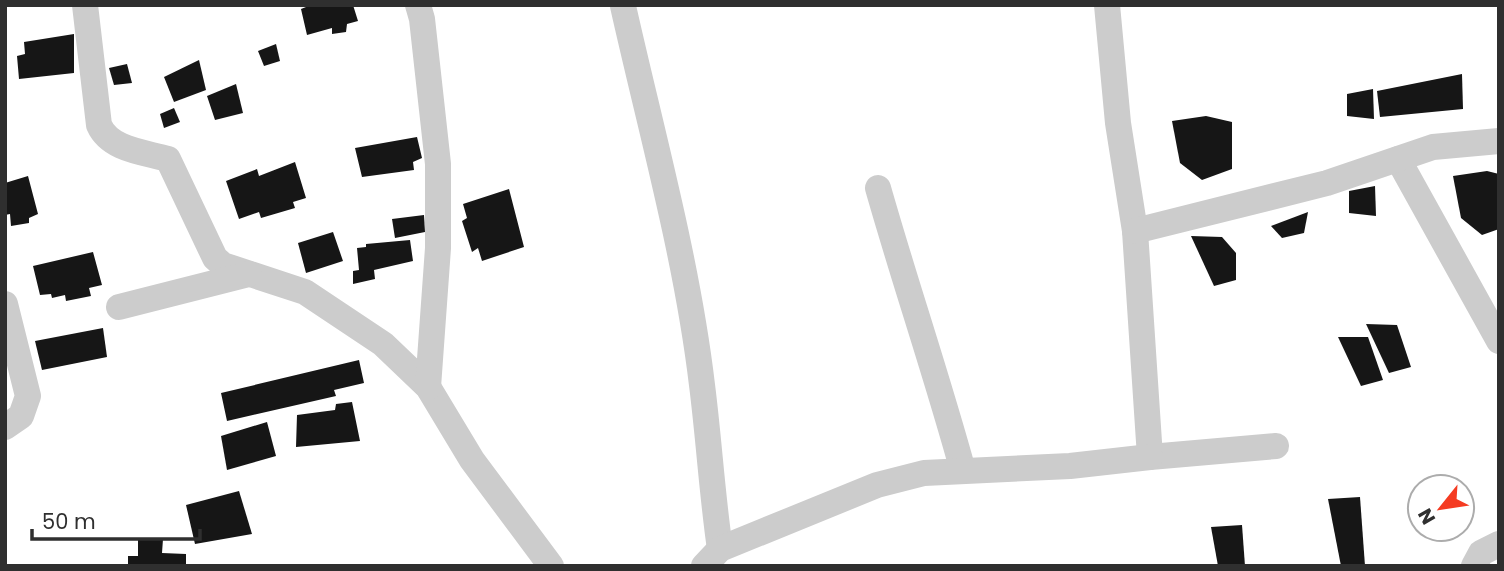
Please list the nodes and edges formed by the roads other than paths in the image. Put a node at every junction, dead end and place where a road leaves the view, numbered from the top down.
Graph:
1 (85, 5) edge
2 (418, 5) edge
3 (1107, 5) edge
4 (624, 6) edge
5 (1499, 141) edge
6 (1398, 159) junction
7 (878, 188) dead end
8 (1135, 231) junction
9 (250, 274) junction
10 (5, 304) edge
11 (119, 307) dead end
12 (1499, 341) edge
13 (428, 387) junction
14 (5, 427) edge
15 (1276, 446) dead end
16 (1150, 457) junction
17 (963, 471) junction
18 (1499, 544) edge
19 (712, 557) edge
20 (551, 566) edge
21 (1474, 566) edge

1 - 9 street
2 - 13 street
3 - 8 street
4 - 19 street
5 - 6 street
6 - 8 street
6 - 12 street
7 - 17 street
8 - 16 street
9 - 11 street
9 - 13 street
10 - 14 street
13 - 20 street
15 - 16 street
16 - 17 street
17 - 19 street
18 - 21 street

